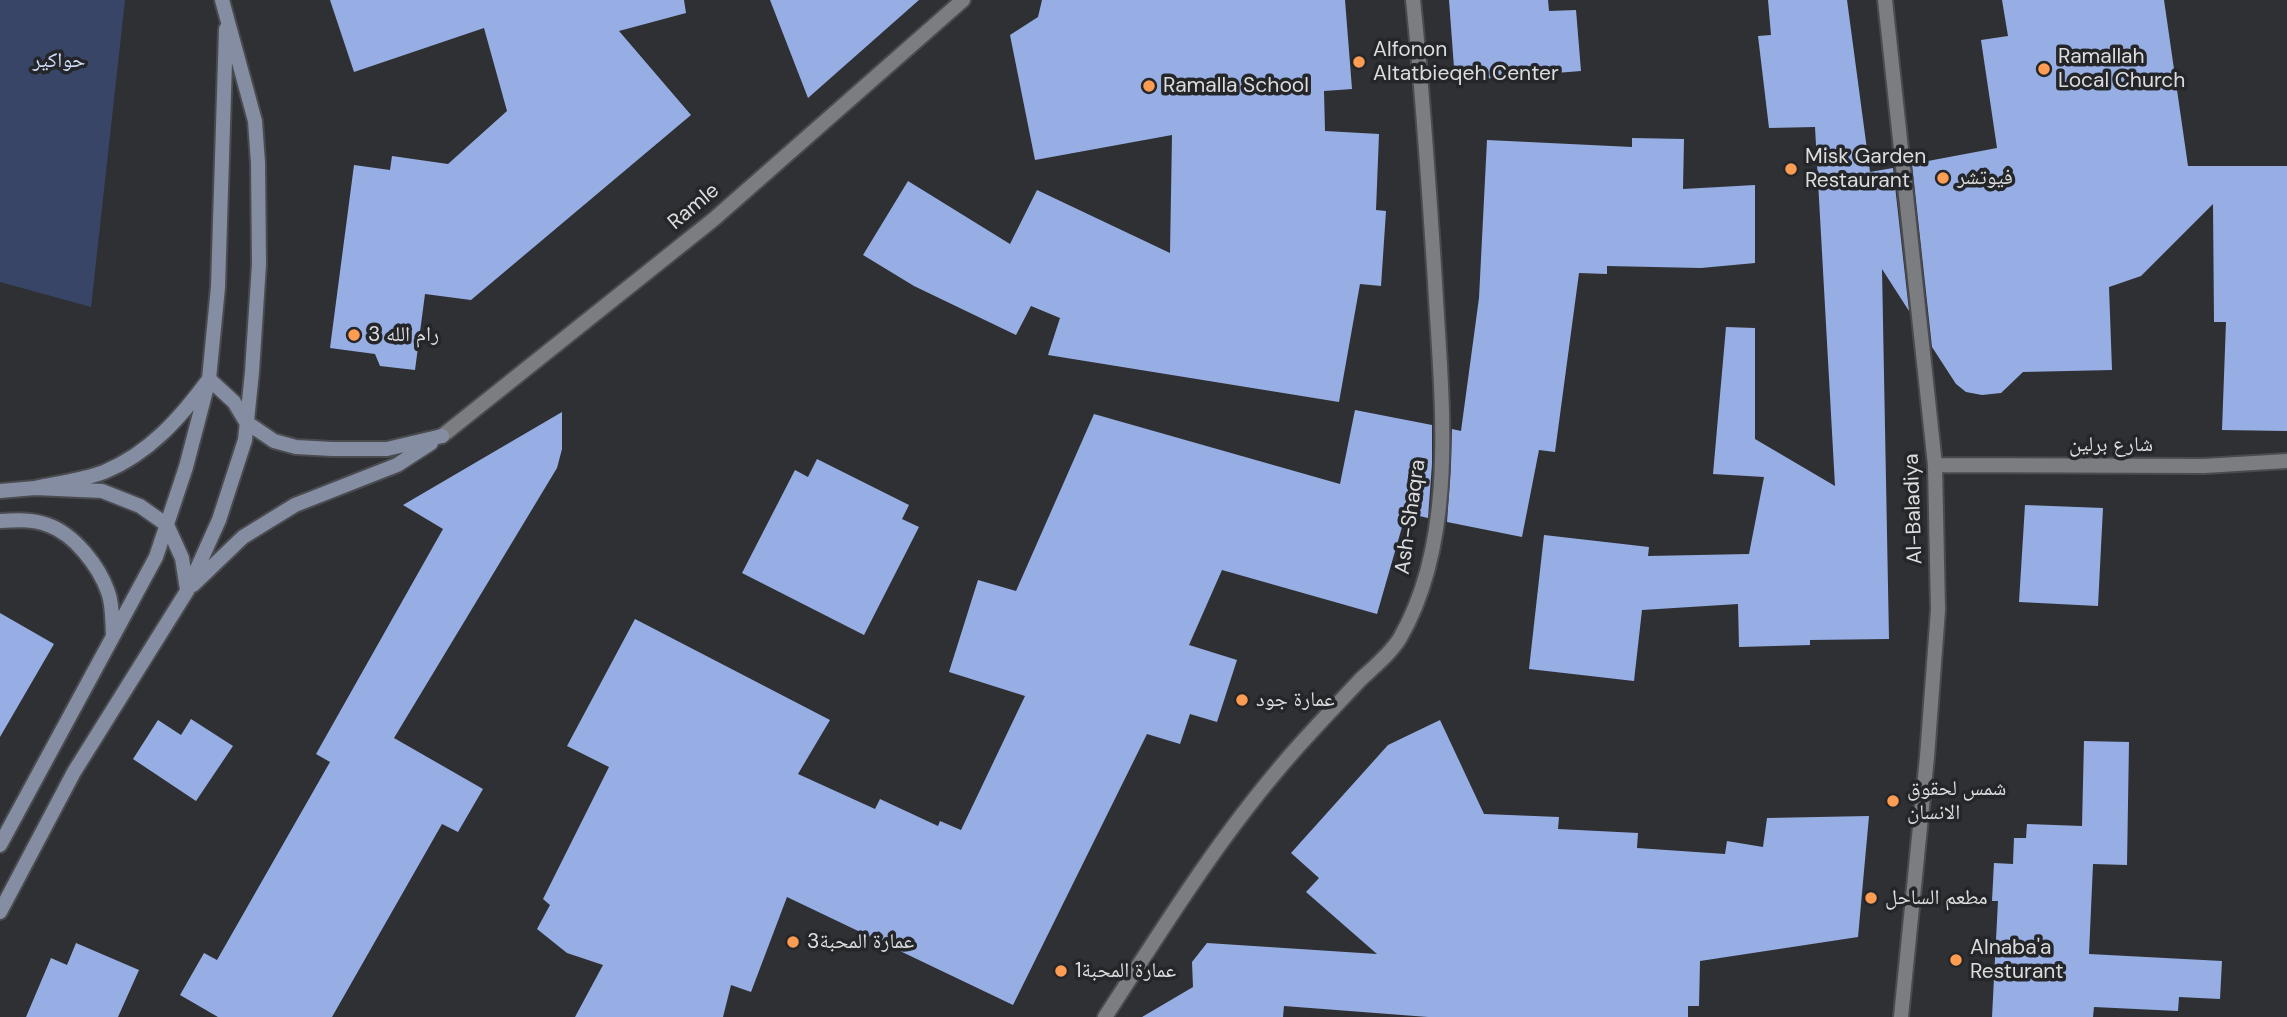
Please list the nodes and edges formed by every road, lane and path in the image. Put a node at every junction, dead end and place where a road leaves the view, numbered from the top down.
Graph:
1 (964, 0) edge
2 (1413, 0) edge
3 (1885, 0) edge
4 (225, 7) edge
5 (209, 379) junction
6 (246, 422) junction
7 (442, 436) junction
8 (2287, 461) edge
9 (1935, 465) junction
10 (36, 488) junction
11 (0, 491) edge
12 (0, 521) edge
13 (167, 525) junction
14 (187, 591) junction
15 (113, 635) junction
16 (0, 845) edge
17 (0, 912) edge
18 (1105, 1017) edge
19 (1901, 1017) edge

1 - 7 street, Ramle
2 - 18 street, Ash-Shaqra
3 - 9 street, Al-Baladiya
4 - 5 main road
4 - 6 main road
5 - 6 main road
5 - 10 main road
5 - 13 main road
6 - 7 main road
6 - 14 main road
7 - 14 main road
8 - 9 street, شارع برلين
9 - 19 street, Al-Baladiya
10 - 11 main road
10 - 13 main road
12 - 15 main road
13 - 14 main road
13 - 15 main road
14 - 17 main road
15 - 16 main road

